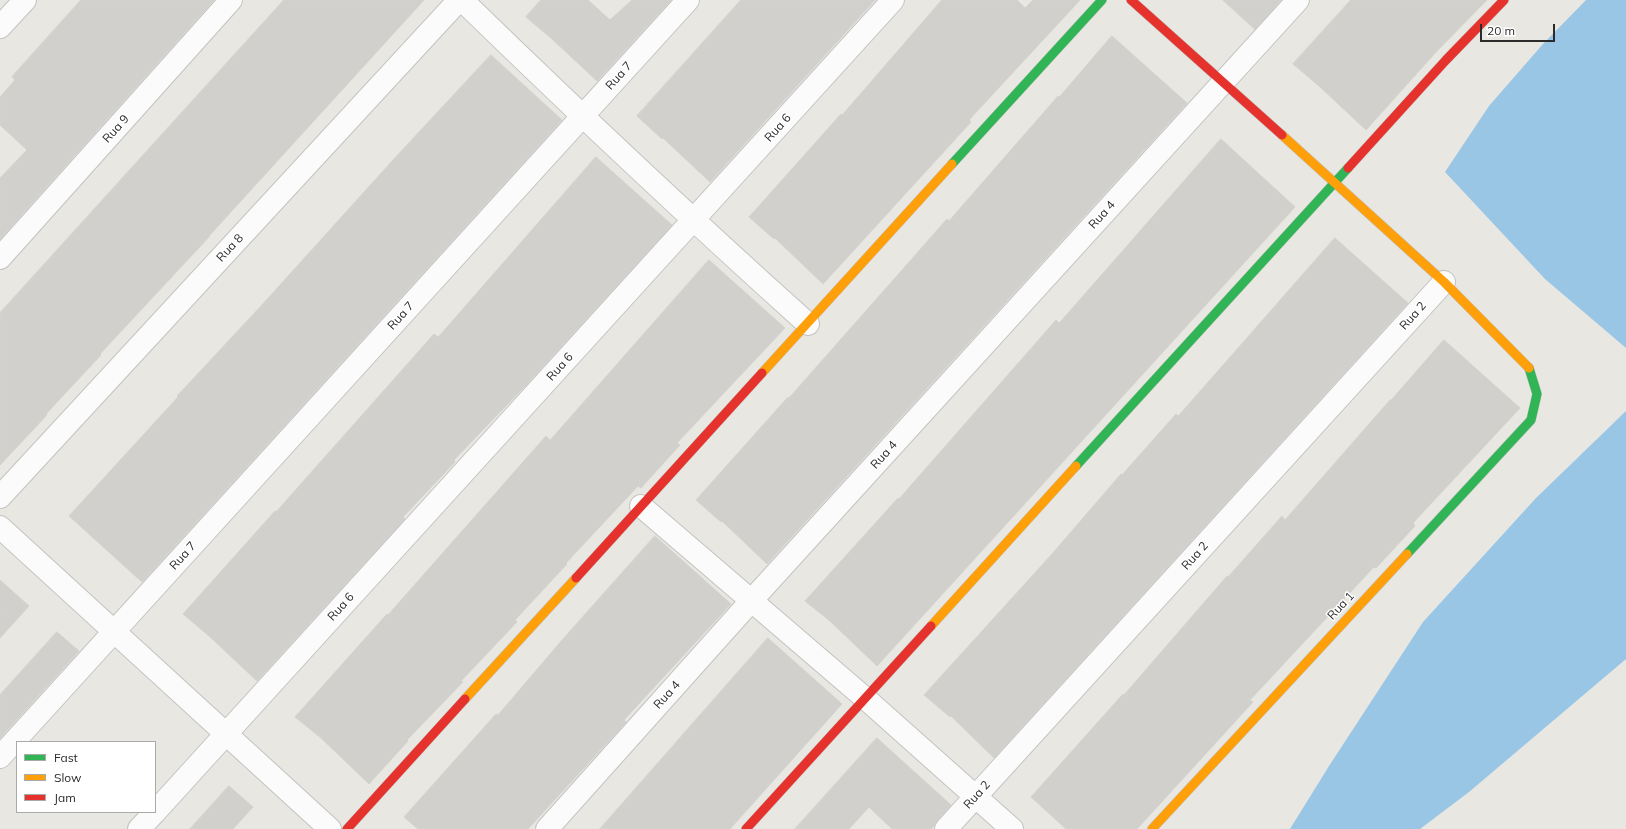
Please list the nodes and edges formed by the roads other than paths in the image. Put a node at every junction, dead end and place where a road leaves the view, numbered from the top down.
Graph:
1 (25, 0) edge
2 (231, 0) edge
3 (461, 0) edge
4 (688, 0) edge
5 (894, 0) edge
6 (1102, 0) edge
7 (1131, 0) edge
8 (1298, 0) edge
9 (1504, 0) edge
10 (0, 27) edge
11 (1223, 81) junction
12 (582, 117) junction
13 (1334, 183) junction
14 (693, 221) junction
15 (0, 258) edge
16 (1444, 282) junction
17 (808, 324) junction
18 (0, 497) edge
19 (641, 506) junction
20 (0, 527) edge
21 (751, 601) junction
22 (114, 632) junction
23 (866, 699) junction
24 (225, 734) junction
25 (0, 757) edge
26 (975, 797) junction
27 (156, 811) edge
28 (154, 813) edge
29 (139, 829) edge
30 (330, 829) edge
31 (346, 829) edge
32 (547, 829) edge
33 (746, 829) edge
34 (946, 829) edge
35 (1012, 829) edge
36 (1152, 829) edge

1 - 10 street
2 - 15 street, Rua 9
3 - 12 street
3 - 18 street, Rua 8
4 - 12 street, Rua 7
5 - 14 street, Rua 6
6 - 17 street
7 - 11 street
8 - 11 street, Rua 4
9 - 13 street
11 - 13 street
11 - 21 street, Rua 4
12 - 14 street
12 - 22 street, Rua 7
13 - 16 street
13 - 23 street
14 - 17 street
14 - 24 street, Rua 6
16 - 26 street, Rua 2
16 - 36 street, Rua 1
17 - 19 street
19 - 21 street
19 - 31 street
20 - 22 street
21 - 23 street
21 - 32 street, Rua 4
22 - 24 street
22 - 25 street, Rua 7
23 - 26 street
23 - 33 street
24 - 27 street, Rua 6
24 - 30 street
26 - 34 street, Rua 2
26 - 35 street
28 - 29 street, Rua 6

